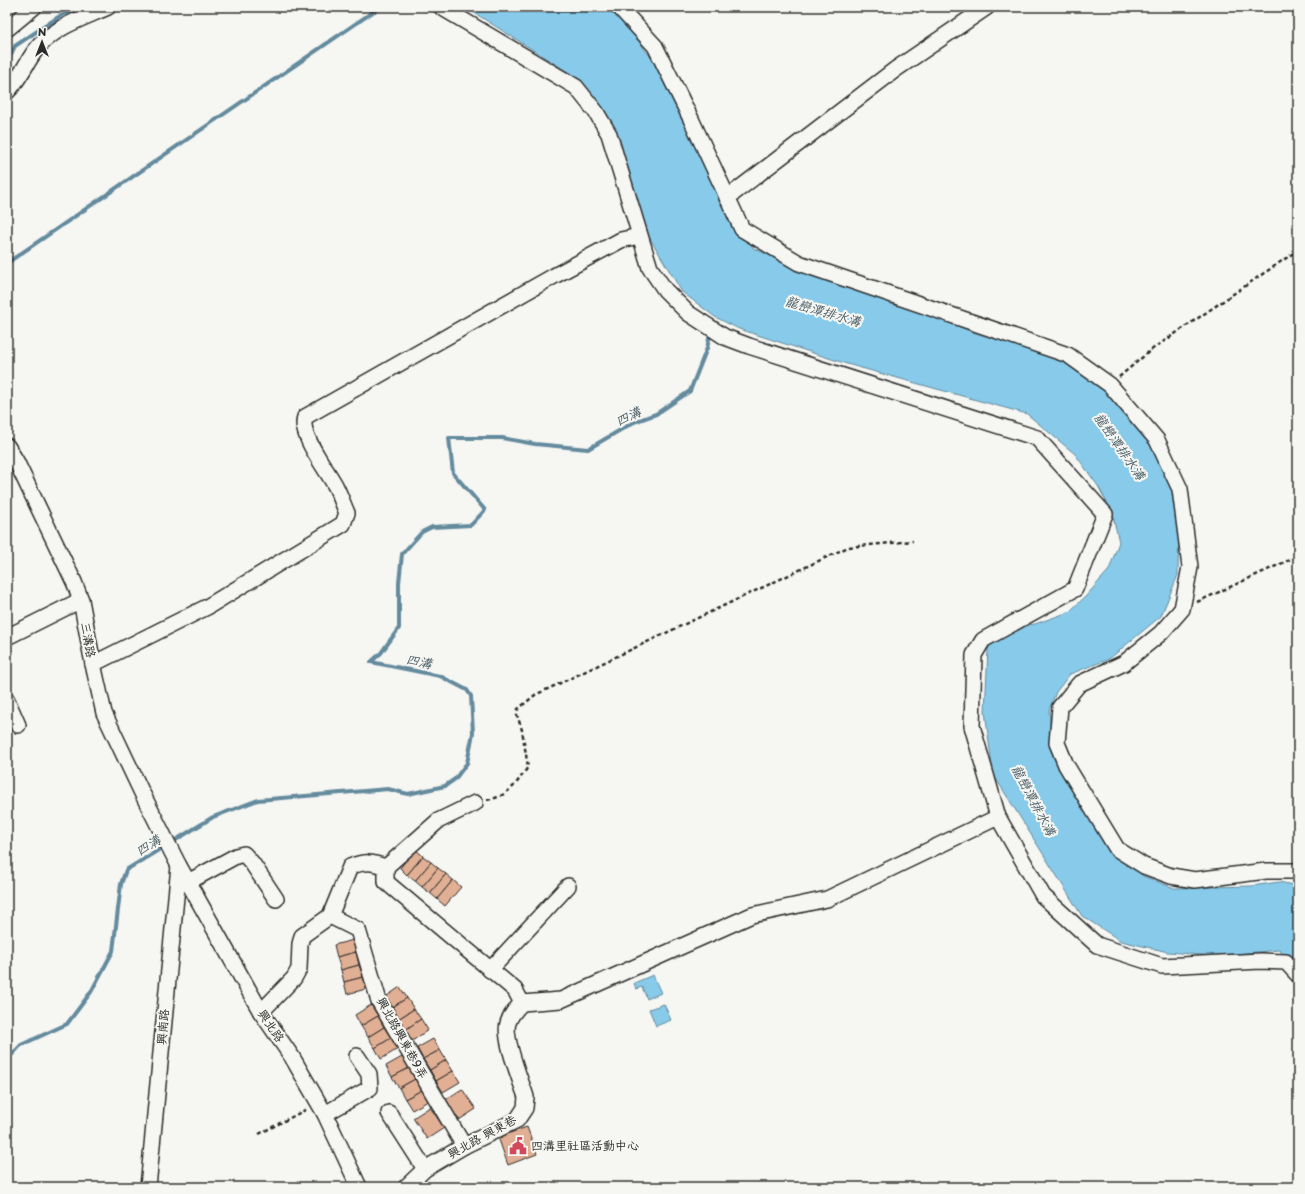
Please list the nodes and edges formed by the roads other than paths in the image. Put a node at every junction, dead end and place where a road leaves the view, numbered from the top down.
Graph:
1 (34, 7) edge
2 (108, 7) edge
3 (441, 7) edge
4 (619, 7) edge
5 (987, 7) edge
6 (7, 29) edge
7 (7, 92) edge
8 (730, 204) junction
9 (639, 236) junction
10 (7, 446) edge
11 (81, 600) junction
12 (7, 637) edge
13 (93, 664) junction
14 (7, 700) edge
15 (18, 725) dead end
16 (475, 803) road end
17 (998, 817) junction
18 (176, 860) junction
19 (386, 867) junction
20 (1298, 871) edge
21 (188, 882) junction
22 (568, 886) dead end
23 (276, 899) dead end
24 (330, 916) junction
25 (490, 970) junction
26 (1298, 975) edge
27 (522, 1003) junction
28 (261, 1012) junction
29 (357, 1056) dead end
30 (321, 1108) junction
31 (389, 1113) dead end
32 (464, 1146) junction
33 (424, 1169) junction
34 (148, 1187) edge
35 (359, 1187) edge
36 (406, 1187) edge

1 - 6 street
2 - 7 street
3 - 9 street
4 - 8 street
5 - 8 street
8 - 20 street
9 - 13 street
9 - 17 street
10 - 11 street, 三溝路
11 - 12 street
11 - 13 street, 三溝路
13 - 18 street, 三溝路
14 - 15 street
16 - 19 street
17 - 26 street
17 - 27 street
18 - 21 street, 興北路
18 - 34 street, 興南路
19 - 24 street
19 - 25 street
21 - 23 street
21 - 28 street, 興北路
22 - 25 street
24 - 28 street
24 - 32 street, 興北路興東巷9弄
25 - 27 street
27 - 32 street, 興北路 興東巷
28 - 30 street, 興北路
29 - 30 street
30 - 35 street, 興北路
31 - 33 street
32 - 33 street, 興北路 興東巷
33 - 36 street, 興北路 興東巷

